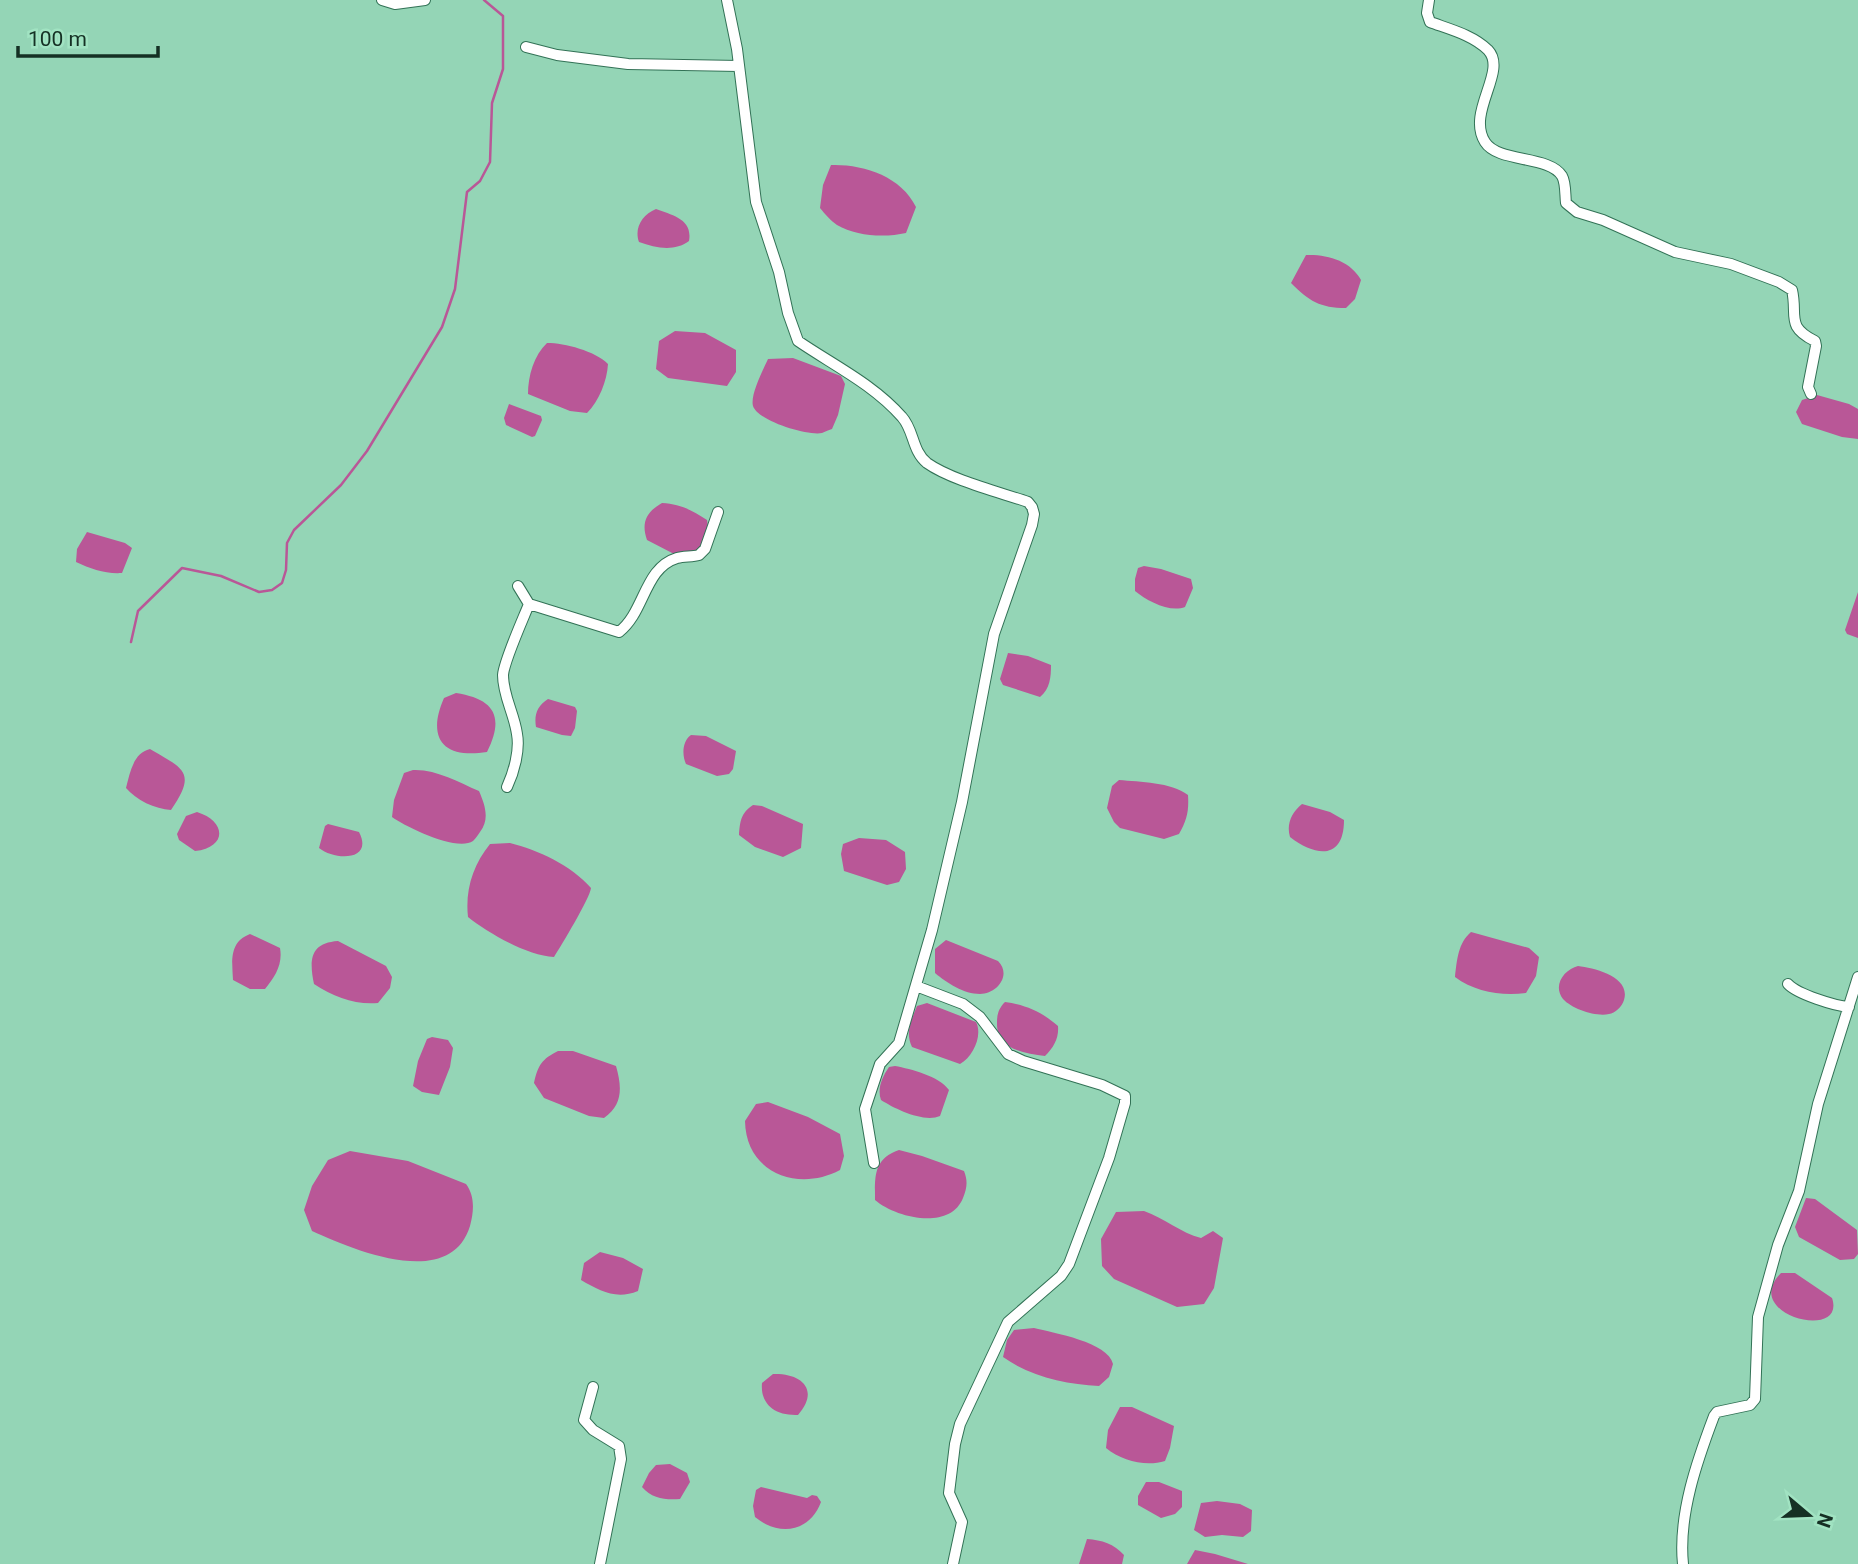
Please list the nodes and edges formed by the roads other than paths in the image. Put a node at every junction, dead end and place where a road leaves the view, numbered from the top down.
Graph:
1 (382, 0) edge
2 (425, 0) edge
3 (727, 0) edge
4 (1429, 0) edge
5 (526, 47) dead end
6 (739, 66) junction
7 (1811, 394) dead end
8 (718, 512) dead end
9 (518, 586) dead end
10 (529, 604) junction
11 (507, 787) dead end
12 (1858, 976) edge
13 (1788, 984) dead end
14 (916, 986) junction
15 (1849, 1007) junction
16 (874, 1163) dead end
17 (593, 1387) dead end
18 (600, 1564) edge
19 (953, 1564) edge
20 (1683, 1564) edge

1 - 2 street
3 - 6 street
4 - 7 street
5 - 6 street
6 - 14 street
8 - 10 street
9 - 10 street
10 - 11 street
12 - 15 street
13 - 15 street
14 - 16 street
14 - 19 street
15 - 20 street
17 - 18 street

